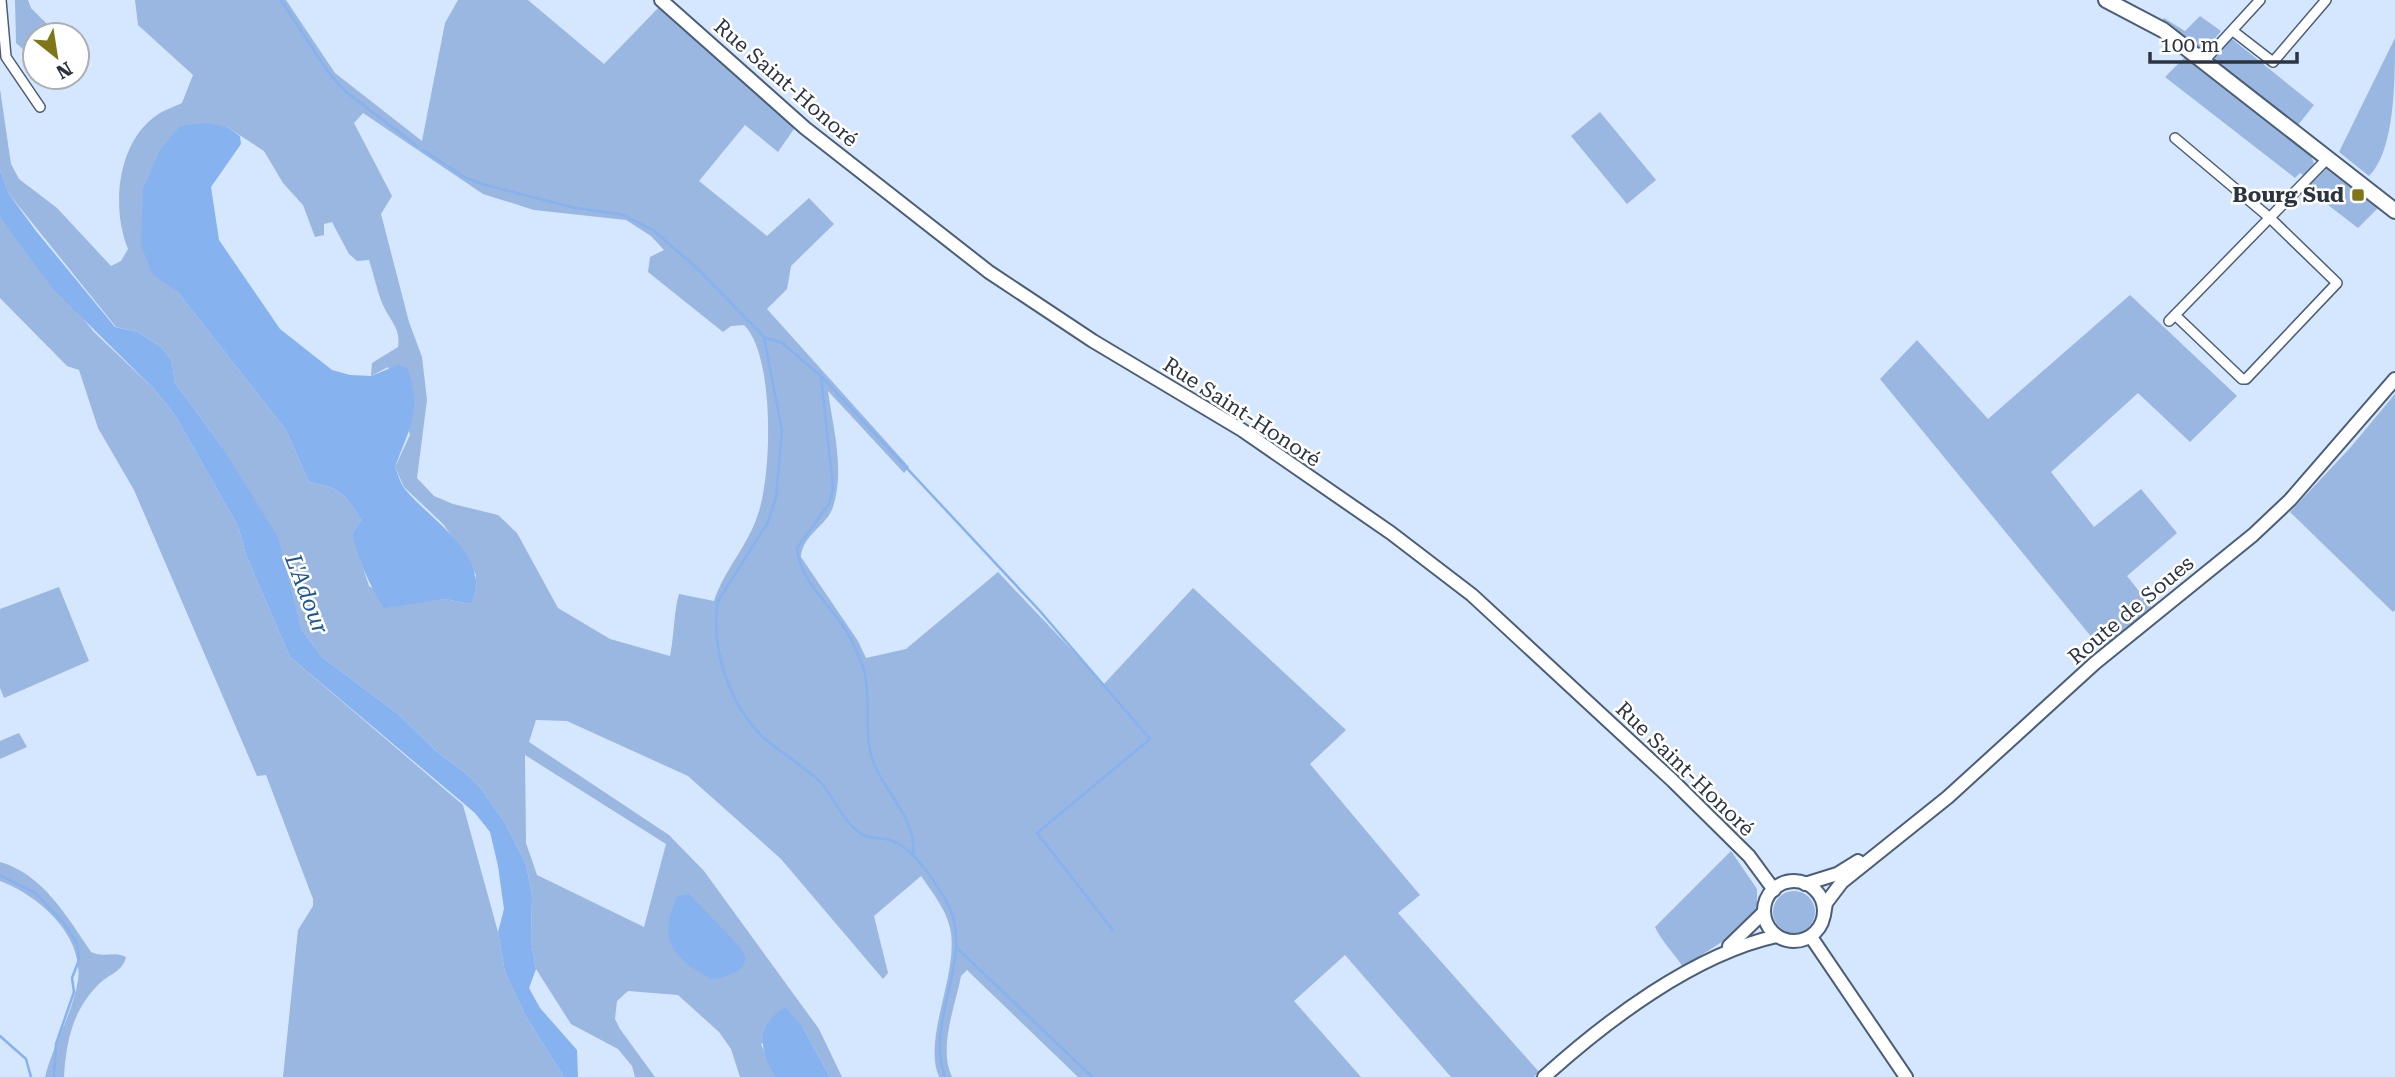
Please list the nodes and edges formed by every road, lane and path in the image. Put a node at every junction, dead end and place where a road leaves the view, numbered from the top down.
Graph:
1 (1, 0) edge
2 (661, 0) edge
3 (2106, 0) edge
4 (2260, 0) edge
5 (2326, 0) edge
6 (2233, 31) junction
7 (2204, 61) junction
8 (40, 107) dead end
9 (2175, 138) dead end
10 (2328, 158) junction
11 (2395, 211) edge
12 (2270, 218) junction
13 (2395, 379) edge
14 (1875, 855) junction
15 (1805, 884) junction
16 (1774, 890) junction
17 (1764, 912) junction
18 (1824, 915) junction
19 (1777, 936) junction
20 (1811, 937) junction
21 (1721, 953) junction
22 (1544, 1077) edge
23 (1906, 1077) edge

1 - 8 street
2 - 16 street, Rue Saint-Honoré
3 - 7 main road
4 - 6 street
5 - 6 street
6 - 7 street
7 - 10 main road
9 - 12 street
10 - 11 main road
10 - 12 street
12 - 12 street
13 - 14 street, Route de Soues
14 - 15 street, Route de Soues
14 - 18 street, Route de Soues
15 - 16 street
15 - 18 street
16 - 17 street
17 - 19 street
17 - 21 street
18 - 20 street
19 - 20 street
19 - 21 street
20 - 23 street
21 - 22 street

